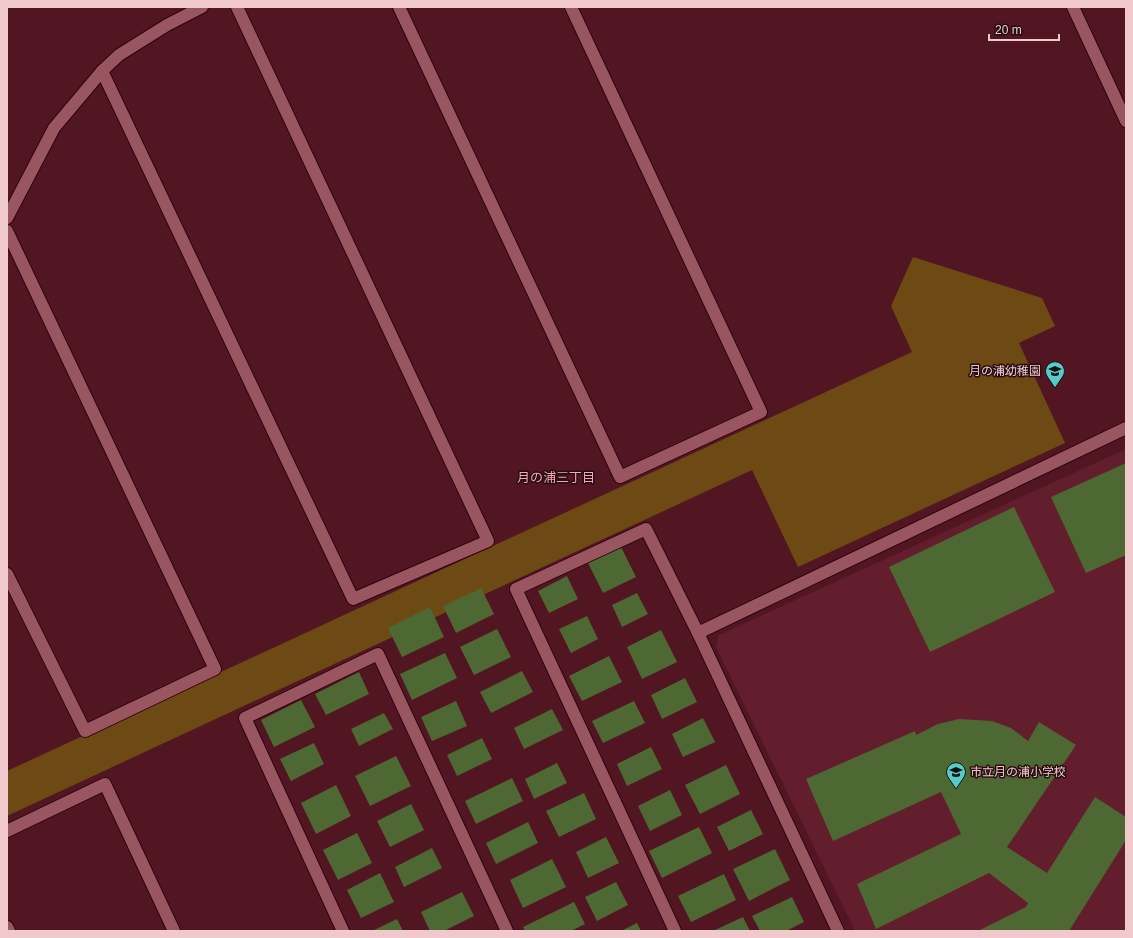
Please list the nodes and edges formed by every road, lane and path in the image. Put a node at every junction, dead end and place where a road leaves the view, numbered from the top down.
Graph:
1 (202, 7) edge
2 (237, 7) edge
3 (399, 7) edge
4 (571, 7) edge
5 (1073, 7) edge
6 (102, 71) junction
7 (1126, 121) edge
8 (7, 218) edge
9 (7, 231) edge
10 (1126, 428) edge
11 (7, 574) edge
12 (698, 633) junction
13 (7, 831) edge
14 (7, 927) edge
15 (9, 931) edge
16 (174, 931) edge
17 (343, 931) edge
18 (507, 931) edge
19 (675, 931) edge
20 (838, 931) edge

1 - 6 street
2 - 6 street
3 - 4 street
5 - 7 street
6 - 8 street
9 - 11 street
10 - 12 street
12 - 19 street
12 - 20 street
13 - 16 street
14 - 15 street
17 - 18 street

